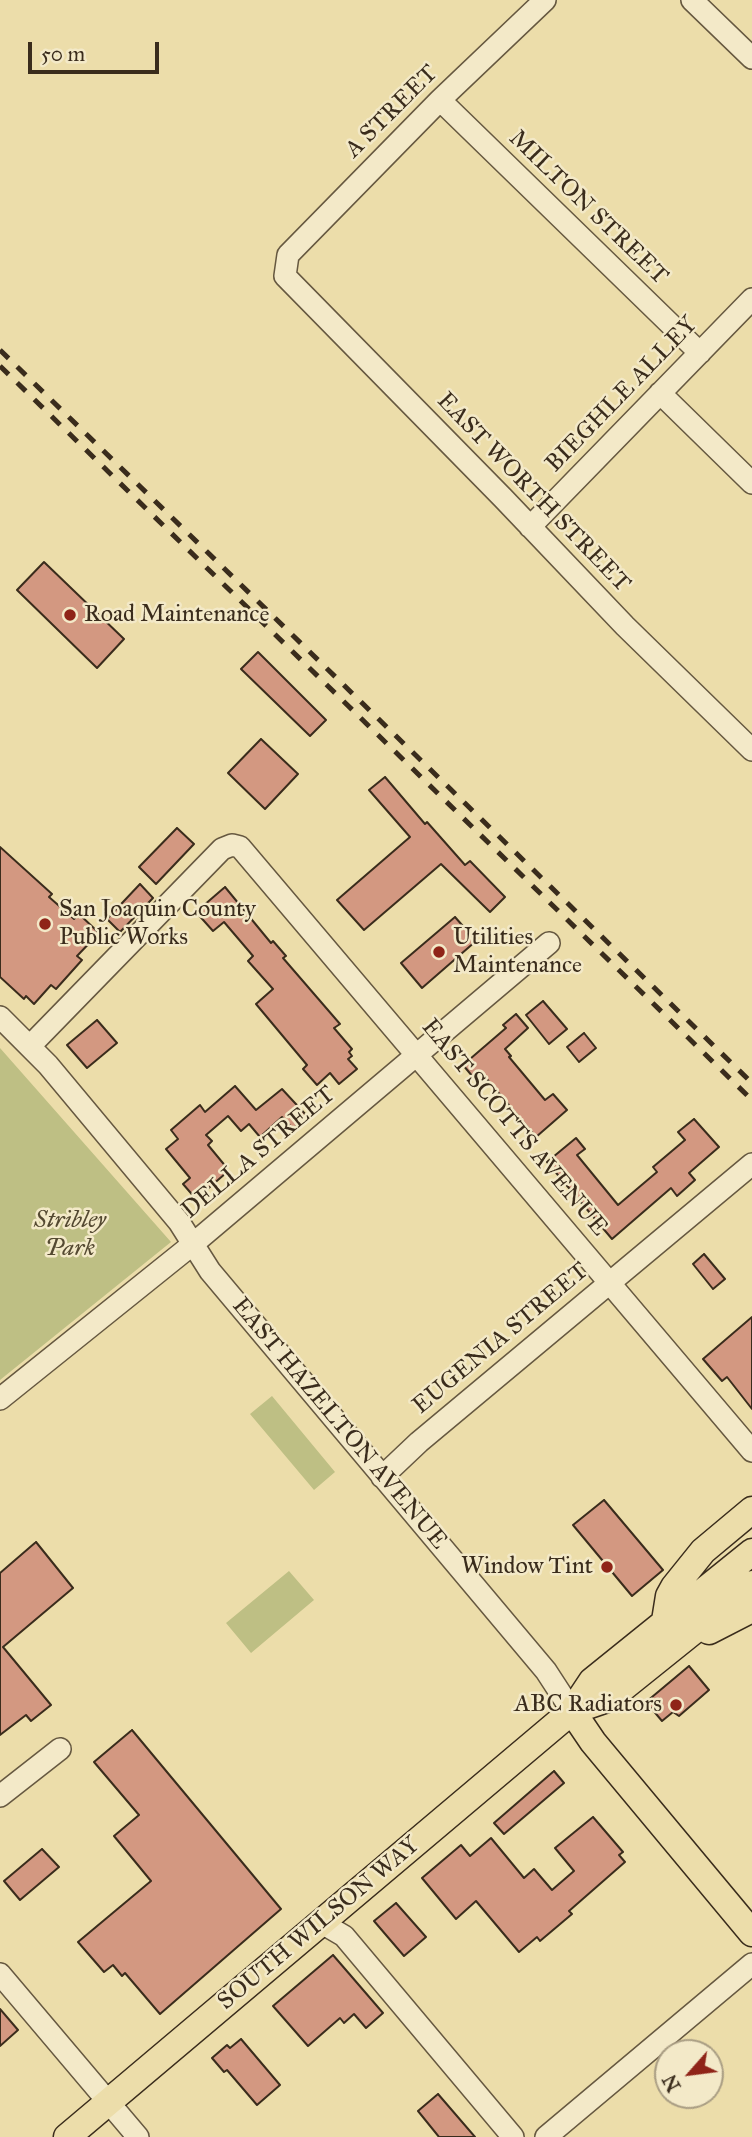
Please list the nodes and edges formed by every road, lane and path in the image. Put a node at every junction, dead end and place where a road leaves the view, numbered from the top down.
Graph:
1 (545, 0) edge
2 (692, 0) edge
3 (752, 58) edge
4 (440, 100) junction
5 (284, 267) joint
6 (752, 299) edge
7 (700, 353) junction
8 (660, 393) junction
9 (752, 483) edge
10 (530, 527) junction
11 (752, 750) edge
12 (550, 943) dead end
13 (0, 1017) edge
14 (30, 1046) junction
15 (418, 1054) junction
16 (752, 1164) edge
17 (193, 1244) junction
18 (610, 1283) junction
19 (0, 1399) edge
20 (752, 1451) edge
21 (382, 1477) junction
22 (752, 1510) edge
23 (752, 1552) edge
24 (752, 1584) edge
25 (752, 1609) edge
26 (673, 1631) junction
27 (572, 1711) junction
28 (60, 1749) dead end
29 (0, 1796) edge
30 (320, 1922) junction
31 (752, 1933) edge
32 (752, 1964) edge
33 (0, 1974) edge
34 (108, 2102) junction
35 (66, 2137) edge
36 (138, 2137) edge
37 (513, 2137) edge
38 (546, 2137) edge

1 - 4 street, A STREET
2 - 3 street
4 - 5 street, A STREET
4 - 7 street, MILTON STREET
5 - 10 street, EAST WORTH STREET
6 - 7 street, BIEGHLE ALLEY
7 - 8 street, BIEGHLE ALLEY
8 - 9 street
8 - 10 street, BIEGHLE ALLEY
10 - 11 street, EAST WORTH STREET
12 - 15 street, DELLA STREET
13 - 14 street, EAST HAZELTON AVENUE
14 - 15 street, EAST SCOTTS AVENUE
14 - 17 street, EAST HAZELTON AVENUE
15 - 17 street, DELLA STREET
15 - 18 street, EAST SCOTTS AVENUE
16 - 18 street, EUGENIA STREET
17 - 19 street, DELLA STREET
17 - 21 street, EAST HAZELTON AVENUE
18 - 20 street, EAST SCOTTS AVENUE
18 - 21 street, EUGENIA STREET
21 - 27 street, EAST HAZELTON AVENUE
22 - 26 main road
23 - 26 main road, SOUTH WILSON WAY
24 - 26 main road, SOUTH WILSON WAY
25 - 26 main road
26 - 27 main road, SOUTH WILSON WAY
27 - 30 main road, SOUTH WILSON WAY
27 - 31 main road, EAST HAZELTON AVENUE
28 - 29 street
30 - 34 main road, SOUTH WILSON WAY
30 - 37 street
32 - 38 street
33 - 34 street
34 - 35 main road, SOUTH WILSON WAY
34 - 36 street

